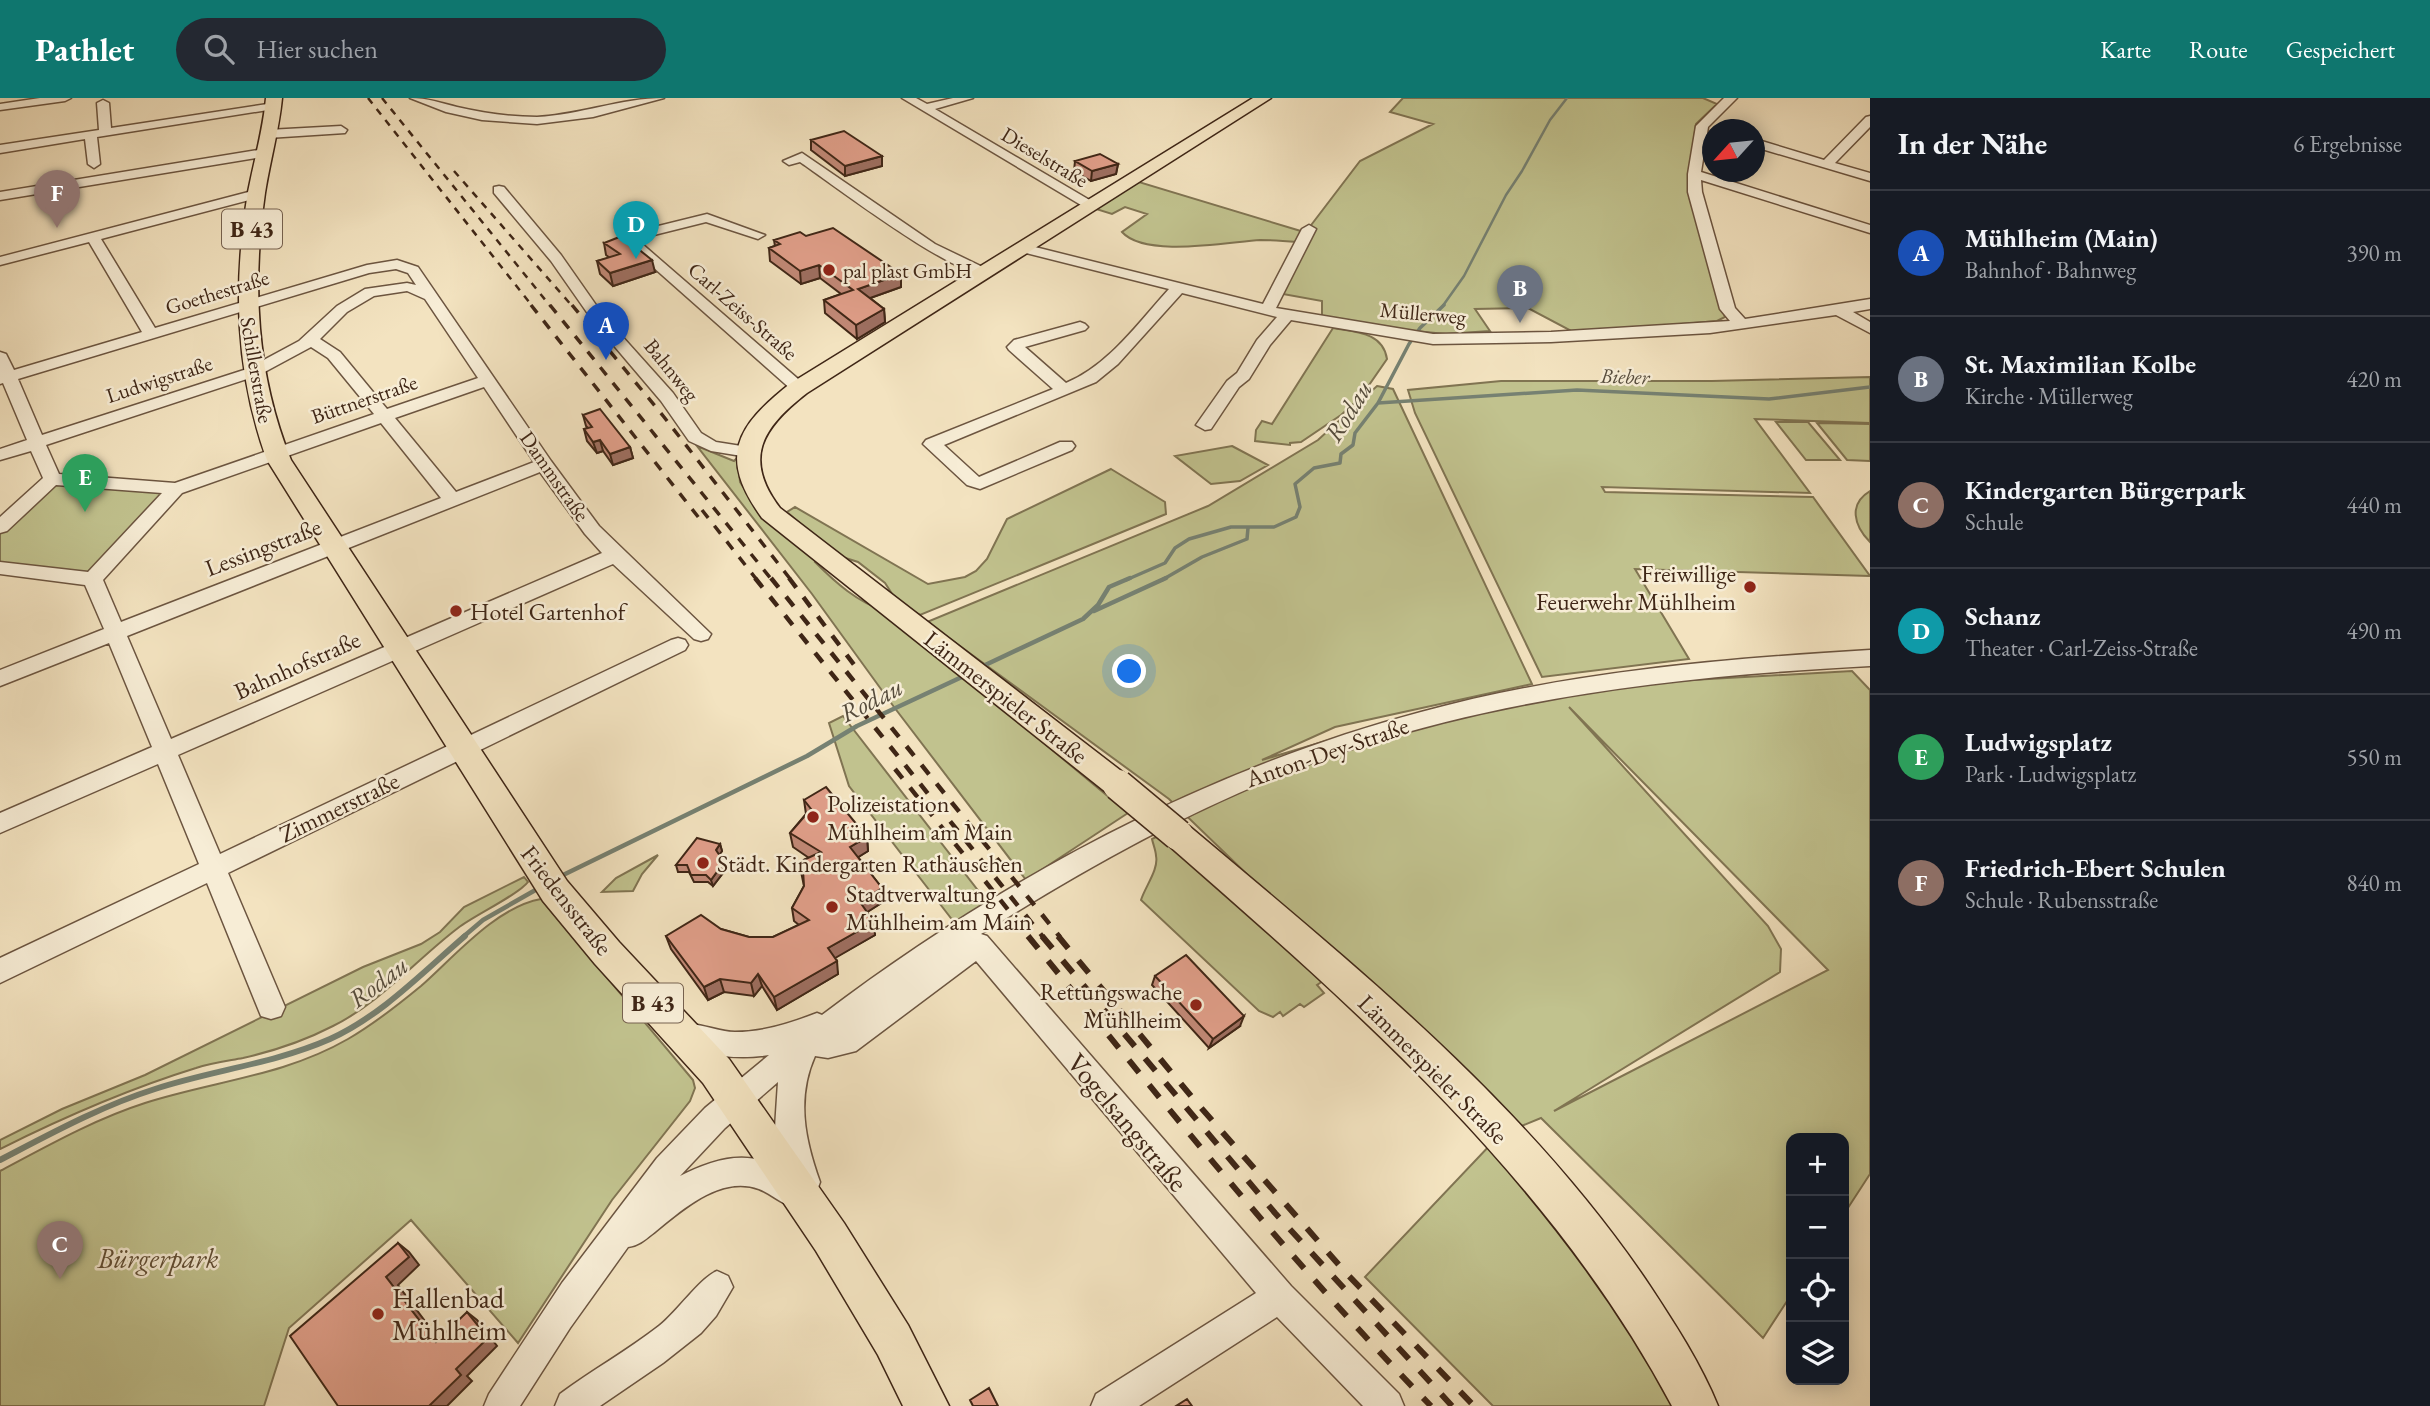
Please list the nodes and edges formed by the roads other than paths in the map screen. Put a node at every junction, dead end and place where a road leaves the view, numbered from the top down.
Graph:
1 (65, 98) edge
2 (416, 98) edge
3 (659, 98) edge
4 (908, 98) edge
5 (967, 98) edge
6 (1263, 98) edge
7 (1731, 98) edge
8 (274, 102) edge
9 (103, 103) dead end
10 (0, 107) edge
11 (926, 108) junction
12 (1715, 119) edge
13 (1870, 120) edge
14 (341, 130) dead end
15 (105, 132) junction
16 (268, 134) junction
17 (91, 135) junction
18 (1765, 146) edge
19 (1702, 148) edge
20 (0, 149) edge
21 (264, 153) junction
22 (789, 161) dead end
23 (94, 164) dead end
24 (1827, 164) junction
25 (1695, 174) junction
26 (1870, 177) edge
27 (499, 190) dead end
28 (256, 194) junction
29 (0, 196) edge
30 (1091, 205) junction
31 (1309, 229) dead end
32 (1870, 229) edge
33 (758, 234) dead end
34 (93, 236) junction
35 (1023, 248) junction
36 (0, 261) edge
37 (986, 272) junction
38 (1178, 288) junction
39 (433, 298) junction
40 (1870, 304) edge
41 (246, 305) junction
42 (1839, 310) junction
43 (1267, 311) junction
44 (1287, 315) junction
45 (1742, 325) junction
46 (1080, 327) dead end
47 (1870, 328) edge
48 (151, 334) junction
49 (310, 340) junction
50 (0, 357) edge
51 (253, 372) junction
52 (4, 378) edge
53 (487, 380) junction
54 (799, 388) junction
55 (1064, 390) junction
56 (384, 416) junction
57 (1205, 425) dead end
58 (37, 443) junction
59 (1066, 446) dead end
60 (748, 452) junction
61 (276, 454) junction
62 (0, 455) edge
63 (544, 464) junction
64 (52, 479) junction
65 (176, 489) junction
66 (453, 500) junction
67 (0, 527) edge
68 (334, 547) junction
69 (615, 555) junction
70 (0, 568) edge
71 (93, 579) junction
72 (115, 632) junction
73 (701, 634) dead end
74 (678, 645) dead end
75 (399, 649) junction
76 (1870, 657) edge
77 (0, 678) edge
78 (461, 748) junction
79 (165, 751) junction
80 (0, 822) edge
81 (214, 868) junction
82 (0, 971) edge
83 (271, 1007) dead end
84 (843, 1015) junction
85 (683, 1034) junction
86 (807, 1042) junction
87 (737, 1101) junction
88 (830, 1237) junction
89 (602, 1254) junction
90 (717, 1287) dead end
91 (1280, 1297) junction
92 (501, 1406) edge
93 (572, 1406) edge
94 (928, 1406) edge
95 (1108, 1406) edge
96 (1387, 1406) edge
97 (1696, 1406) edge

1 - 10 street
2 - 3 street
4 - 11 street, Dieselstraße
5 - 11 street
6 - 30 main road
7 - 12 street
8 - 15 street
8 - 16 main road, Schillerstraße / B 43
9 - 15 street
11 - 30 street, Dieselstraße
13 - 24 street
14 - 16 street
15 - 17 street
16 - 21 main road, Schillerstraße / B 43
17 - 20 street
17 - 23 street
18 - 24 street
19 - 25 street
21 - 28 main road, Schillerstraße / B 43
21 - 29 street
22 - 37 street
24 - 26 street
25 - 32 street
25 - 45 street
27 - 60 street, Bahnweg
28 - 34 street
28 - 41 main road, Schillerstraße / B 43
30 - 35 main road
31 - 43 street
33 - 54 street, Carl-Zeiss-Straße
34 - 36 street
34 - 48 street
35 - 37 main road
35 - 38 street, Müllerweg
37 - 54 main road
38 - 43 street, Müllerweg
38 - 55 street
39 - 41 street, Goethestraße
39 - 49 street, Ludwigstraße
39 - 53 street, Dammstraße
40 - 42 street, Müllerweg
41 - 48 street, Goethestraße
41 - 51 main road, Schillerstraße / B 43
42 - 45 street, Müllerweg
42 - 47 street
43 - 44 street, Müllerweg
44 - 45 street, Müllerweg
44 - 57 street
46 - 55 street
48 - 52 street, Goethestraße
49 - 51 street, Ludwigstraße
49 - 56 street
50 - 52 street
51 - 58 street, Ludwigstraße
51 - 61 main road, Schillerstraße / B 43
52 - 58 street
53 - 56 street, Büttnerstraße
53 - 63 street, Dammstraße
54 - 60 main road
55 - 59 street
56 - 61 street, Büttnerstraße
56 - 66 street
58 - 62 street, Ludwigstraße
58 - 64 street
60 - 97 main road, Lämmerspieler Straße, bridge
61 - 65 street, Büttnerstraße
61 - 68 main road, Schillerstraße / B 43
63 - 66 street, Lessingstraße
63 - 69 street, Dammstraße
64 - 65 street
64 - 67 street
65 - 71 street
66 - 68 street, Lessingstraße
68 - 72 street, Lessingstraße
68 - 75 main road, Schillerstraße / B 43
69 - 73 street, Dammstraße
69 - 75 street, Bahnhofstraße
70 - 71 street
71 - 72 street
72 - 77 street, Lessingstraße
72 - 79 street
74 - 78 street, Zimmerstraße
75 - 78 main road, Friedensstraße / B 43
75 - 79 street, Bahnhofstraße
76 - 84 street, Anton-Dey-Straße
78 - 81 street, Zimmerstraße
78 - 85 main road, Friedensstraße / B 43
79 - 80 street, Bahnhofstraße
79 - 81 street
81 - 82 street, Zimmerstraße
81 - 83 street
84 - 85 street, Anton-Dey-Straße
84 - 86 street, Anton-Dey-Straße
85 - 87 main road, Friedensstraße / B 43
86 - 87 street, Anton-Dey-Straße
86 - 88 street, Friedensstraße
86 - 91 street, Vogelsangstraße
87 - 88 main road, Friedensstraße / B 43
87 - 89 street, Anton-Dey-Straße
88 - 89 street
88 - 94 main road, Friedensstraße / B 43
89 - 92 street
90 - 93 street
91 - 95 street
91 - 96 street, Vogelsangstraße

